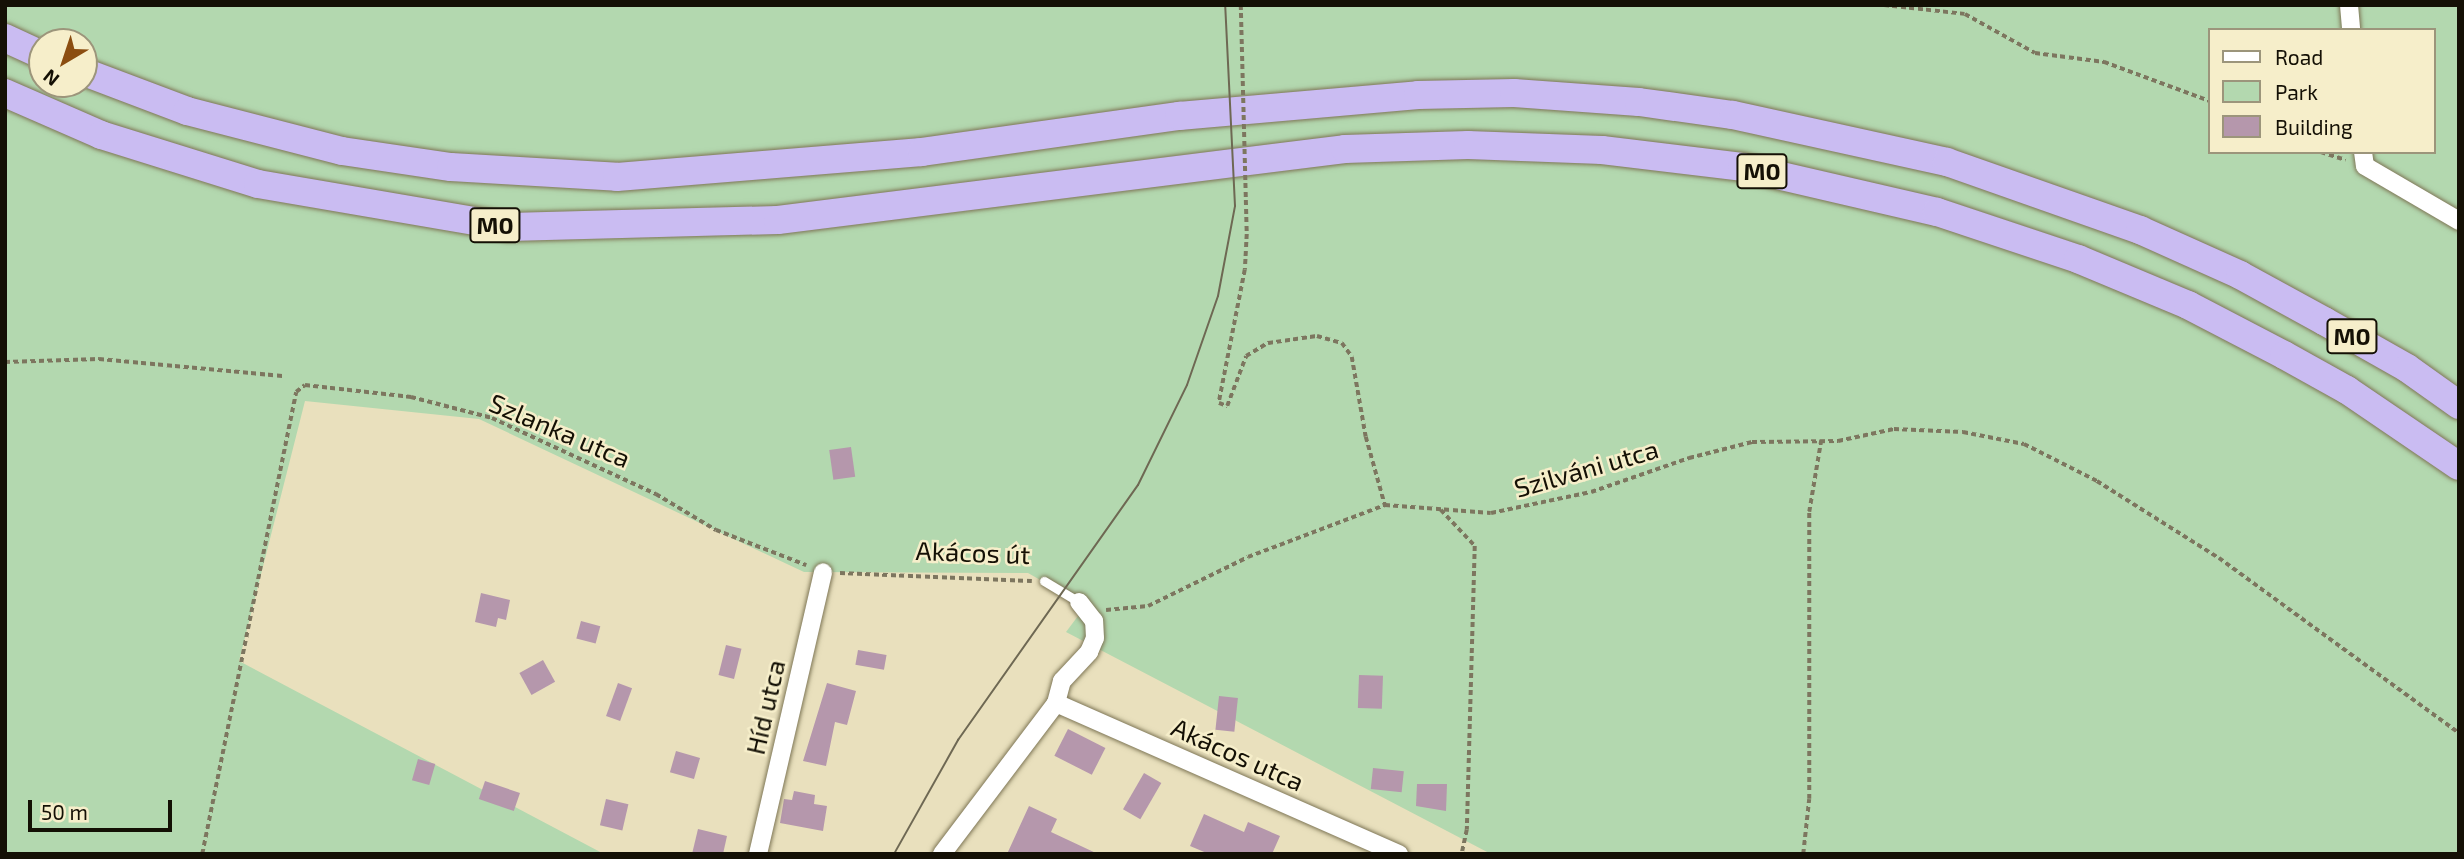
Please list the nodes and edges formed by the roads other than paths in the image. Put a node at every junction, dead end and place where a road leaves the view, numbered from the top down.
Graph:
1 (2349, 5) edge
2 (2351, 28) edge
3 (5, 38) edge
4 (28, 49) edge
5 (98, 77) edge
6 (5, 93) edge
7 (2364, 159) edge
8 (2459, 221) edge
9 (2459, 405) edge
10 (2459, 466) edge
11 (823, 572) road end
12 (1044, 581) road end
13 (1085, 607) joint
14 (1056, 703) junction
15 (758, 854) edge
16 (942, 854) edge
17 (1399, 854) edge

1 - 2 street
3 - 4 highway
5 - 9 highway, M0
6 - 10 highway, M0
7 - 8 street
11 - 15 street, Híd utca
12 - 13 lane, Akácos út
13 - 14 street
14 - 16 street
14 - 17 street, Akácos utca

